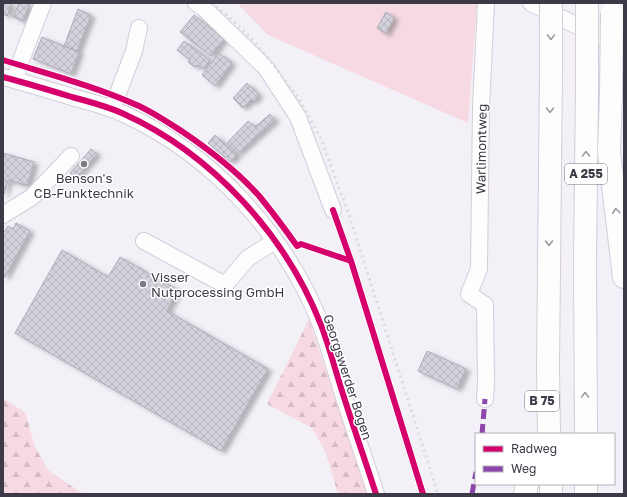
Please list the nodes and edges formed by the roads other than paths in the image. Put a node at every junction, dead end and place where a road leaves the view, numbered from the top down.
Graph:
1 (43, 3) edge
2 (196, 3) edge
3 (486, 3) edge
4 (531, 3) edge
5 (551, 3) edge
6 (587, 3) edge
7 (612, 3) edge
8 (139, 28) dead end
9 (624, 48) edge
10 (9, 78) edge
11 (611, 95) junction
12 (112, 109) junction
13 (624, 141) edge
14 (71, 156) dead end
15 (3, 199) edge
16 (20, 205) junction
17 (334, 210) dead end
18 (3, 215) edge
19 (144, 241) dead end
20 (275, 241) junction
21 (624, 278) edge
22 (548, 368) junction
23 (485, 399) dead end
24 (536, 433) edge
25 (549, 433) edge
26 (586, 433) edge
27 (376, 494) edge

1 - 10 street
2 - 17 street
3 - 23 street, Warlimontweg
4 - 9 street
5 -> 22 highway, A 255, bridge
26 -> 6 highway, A 255, bridge
7 - 11 highway, bridge
8 - 12 street
10 - 12 street, Georgswerder Bogen
11 - 13 highway
21 -> 11 highway
12 - 20 street, Georgswerder Bogen
14 - 16 street
15 - 16 street
16 - 18 street
19 - 20 street
20 - 27 street, Georgswerder Bogen
22 - 24 highway, B 75
22 - 25 highway, A 255

